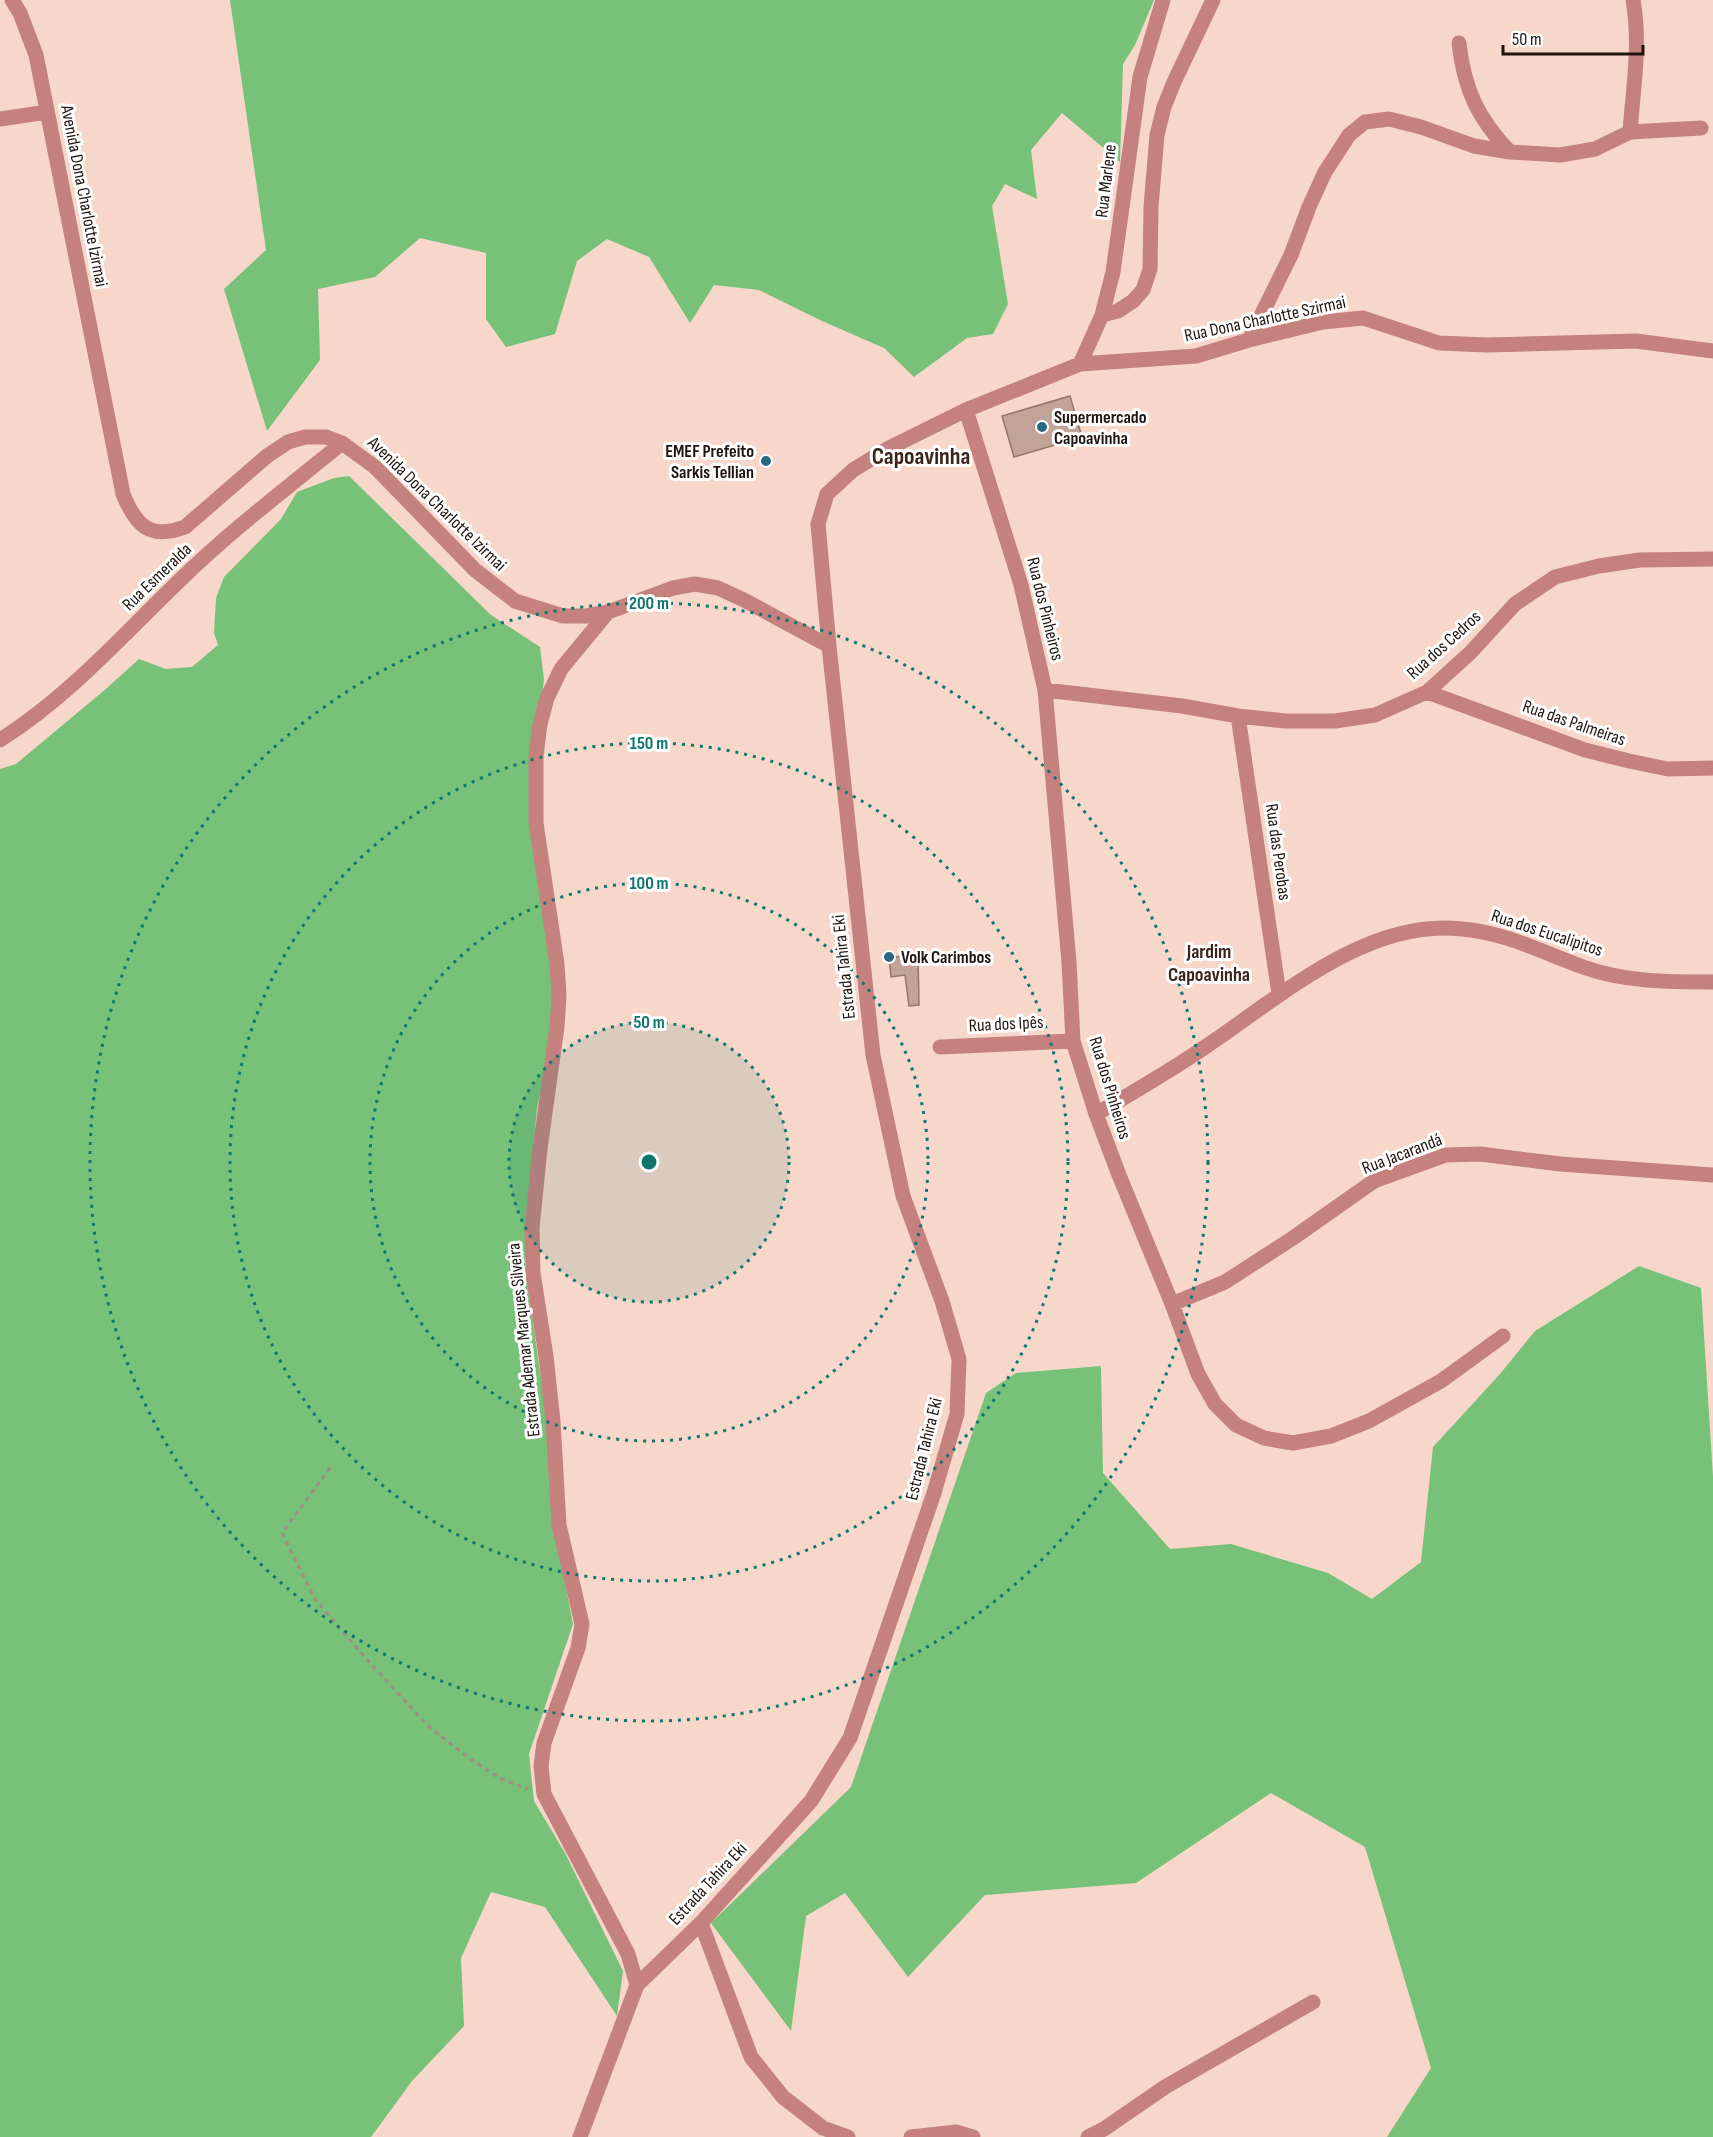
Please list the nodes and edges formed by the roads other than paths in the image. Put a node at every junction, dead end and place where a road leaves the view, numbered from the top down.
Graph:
1 (12, 0) edge
2 (1163, 0) edge
3 (1213, 0) edge
4 (1633, 0) edge
5 (1459, 43) dead end
6 (47, 112) junction
7 (0, 119) edge
8 (1701, 128) dead end
9 (1630, 132) junction
10 (1510, 152) junction
11 (1102, 315) junction
12 (1249, 340) junction
13 (1713, 351) edge
14 (1080, 364) junction
15 (966, 410) junction
16 (342, 443) junction
17 (1713, 559) edge
18 (608, 612) junction
19 (829, 646) junction
20 (1046, 690) junction
21 (1427, 692) junction
22 (1238, 716) junction
23 (0, 740) edge
24 (1713, 768) edge
25 (1713, 982) edge
26 (1279, 994) junction
27 (1073, 1041) junction
28 (940, 1047) dead end
29 (1096, 1114) junction
30 (1713, 1175) edge
31 (1172, 1304) junction
32 (1503, 1336) dead end
33 (701, 1923) junction
34 (637, 1985) junction
35 (1312, 2002) dead end
36 (580, 2137) edge
37 (848, 2137) edge
38 (911, 2137) edge
39 (973, 2137) edge
40 (1088, 2137) edge

1 - 6 street, Avenida Dona Charlotte Izirmai
2 - 11 street, Rua Marlene
3 - 11 street
4 - 9 street
5 - 10 street
6 - 7 street
6 - 16 street, Avenida Dona Charlotte Izirmai
8 - 9 street
9 - 10 street
10 - 12 street
11 - 14 street, Rua Marlene
12 - 13 street, Rua Dona Charlotte Szirmai
12 - 14 street, Rua Dona Charlotte Szirmai
14 - 15 street, Rua Dona Charlotte Szirmai
15 - 19 street, Rua Dona Charlotte Szirmai
15 - 20 street, Rua dos Pinheiros
16 - 18 street, Avenida Dona Charlotte Izirmai
16 - 23 street, Rua Esmeralda
17 - 21 street, Rua dos Cedros
18 - 19 street, Avenida Dona Charlotte Izirmai
18 - 34 street, Estrada Ademar Marques Silveira
19 - 33 street, Estrada Tahira Eki
20 - 22 street, Rua dos Cedros
20 - 27 street, Rua dos Pinheiros
21 - 22 street, Rua dos Cedros
21 - 24 street, Rua das Palmeiras
22 - 26 street, Rua das Perobas
25 - 26 street, Rua dos Eucalipitos
26 - 29 street, Rua dos Eucalipitos
27 - 28 street, Rua dos Ipês
27 - 29 street, Rua dos Pinheiros
29 - 31 street, Rua dos Pinheiros
30 - 31 street, Rua Jacarandá
31 - 32 street, Rua dos Pinheiros
33 - 34 street, Estrada Tahira Eki
33 - 37 street
34 - 36 street, Estrada Tahira Eki
35 - 40 street
38 - 39 street

